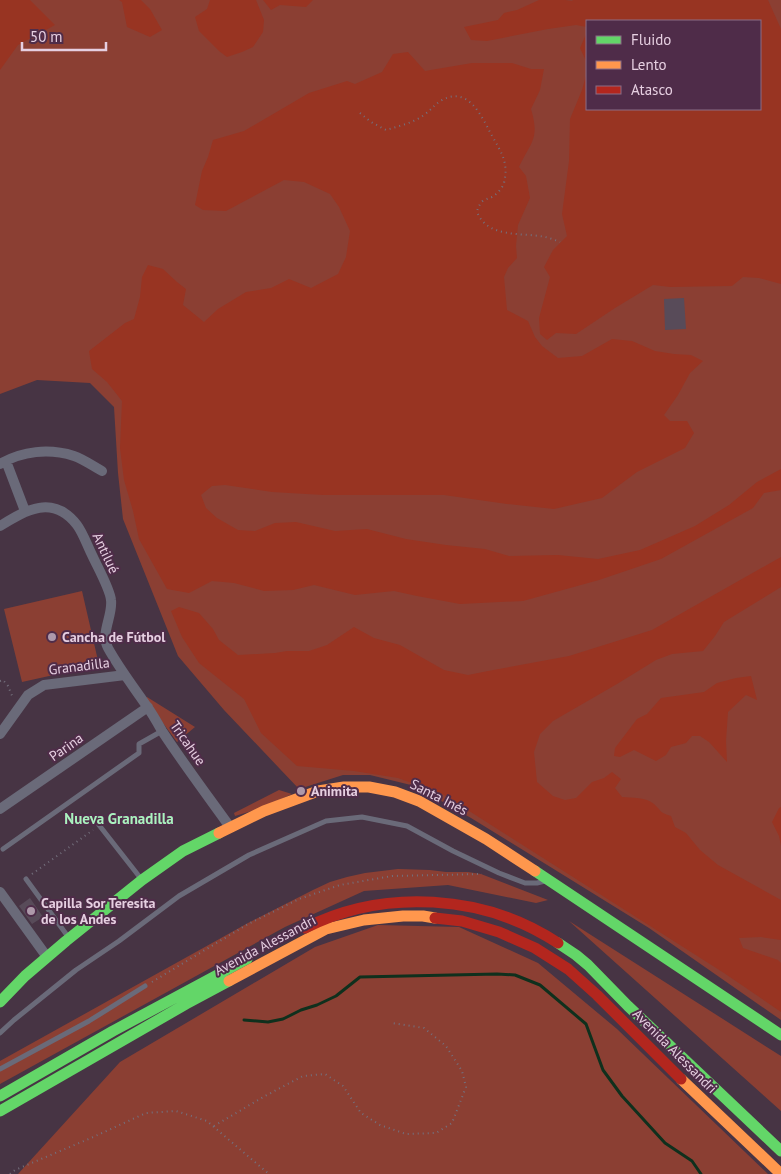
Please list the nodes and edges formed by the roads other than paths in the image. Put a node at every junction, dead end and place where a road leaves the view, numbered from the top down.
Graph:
1 (3, 462) edge
2 (102, 471) dead end
3 (25, 511) junction
4 (0, 526) edge
5 (125, 675) junction
6 (148, 707) junction
7 (162, 731) junction
8 (0, 734) edge
9 (0, 809) edge
10 (99, 825) road end
11 (230, 827) junction
12 (3, 849) dead end
13 (26, 878) road end
14 (142, 880) junction
15 (548, 880) junction
16 (0, 892) edge
17 (69, 938) junction
18 (47, 957) junction
19 (145, 986) dead end
20 (0, 1002) edge
21 (0, 1033) edge
22 (781, 1035) edge
23 (0, 1069) edge
24 (0, 1096) edge
25 (0, 1111) edge
26 (781, 1151) edge
27 (781, 1174) edge

1 - 2 street
1 - 3 street
3 - 4 street, Antilué
3 - 5 street, Antilué
5 - 6 street, Tricahue
5 - 8 street, Granadilla
6 - 7 street, Tricahue
6 - 9 street, Parina
7 - 11 street, Tricahue
7 - 12 lane
10 - 14 lane
11 - 14 main road, Santa Inés
11 - 15 main road, Santa Inés
13 - 17 lane
14 - 17 main road, Santa Inés
15 - 21 lane
15 - 22 main road, Santa Inés
16 - 18 street
17 - 18 main road, Santa Inés
18 - 20 main road, Santa Inés
19 - 23 lane
24 - 26 main road, Avenida Alessandri
25 - 27 main road, Avenida Alessandri

